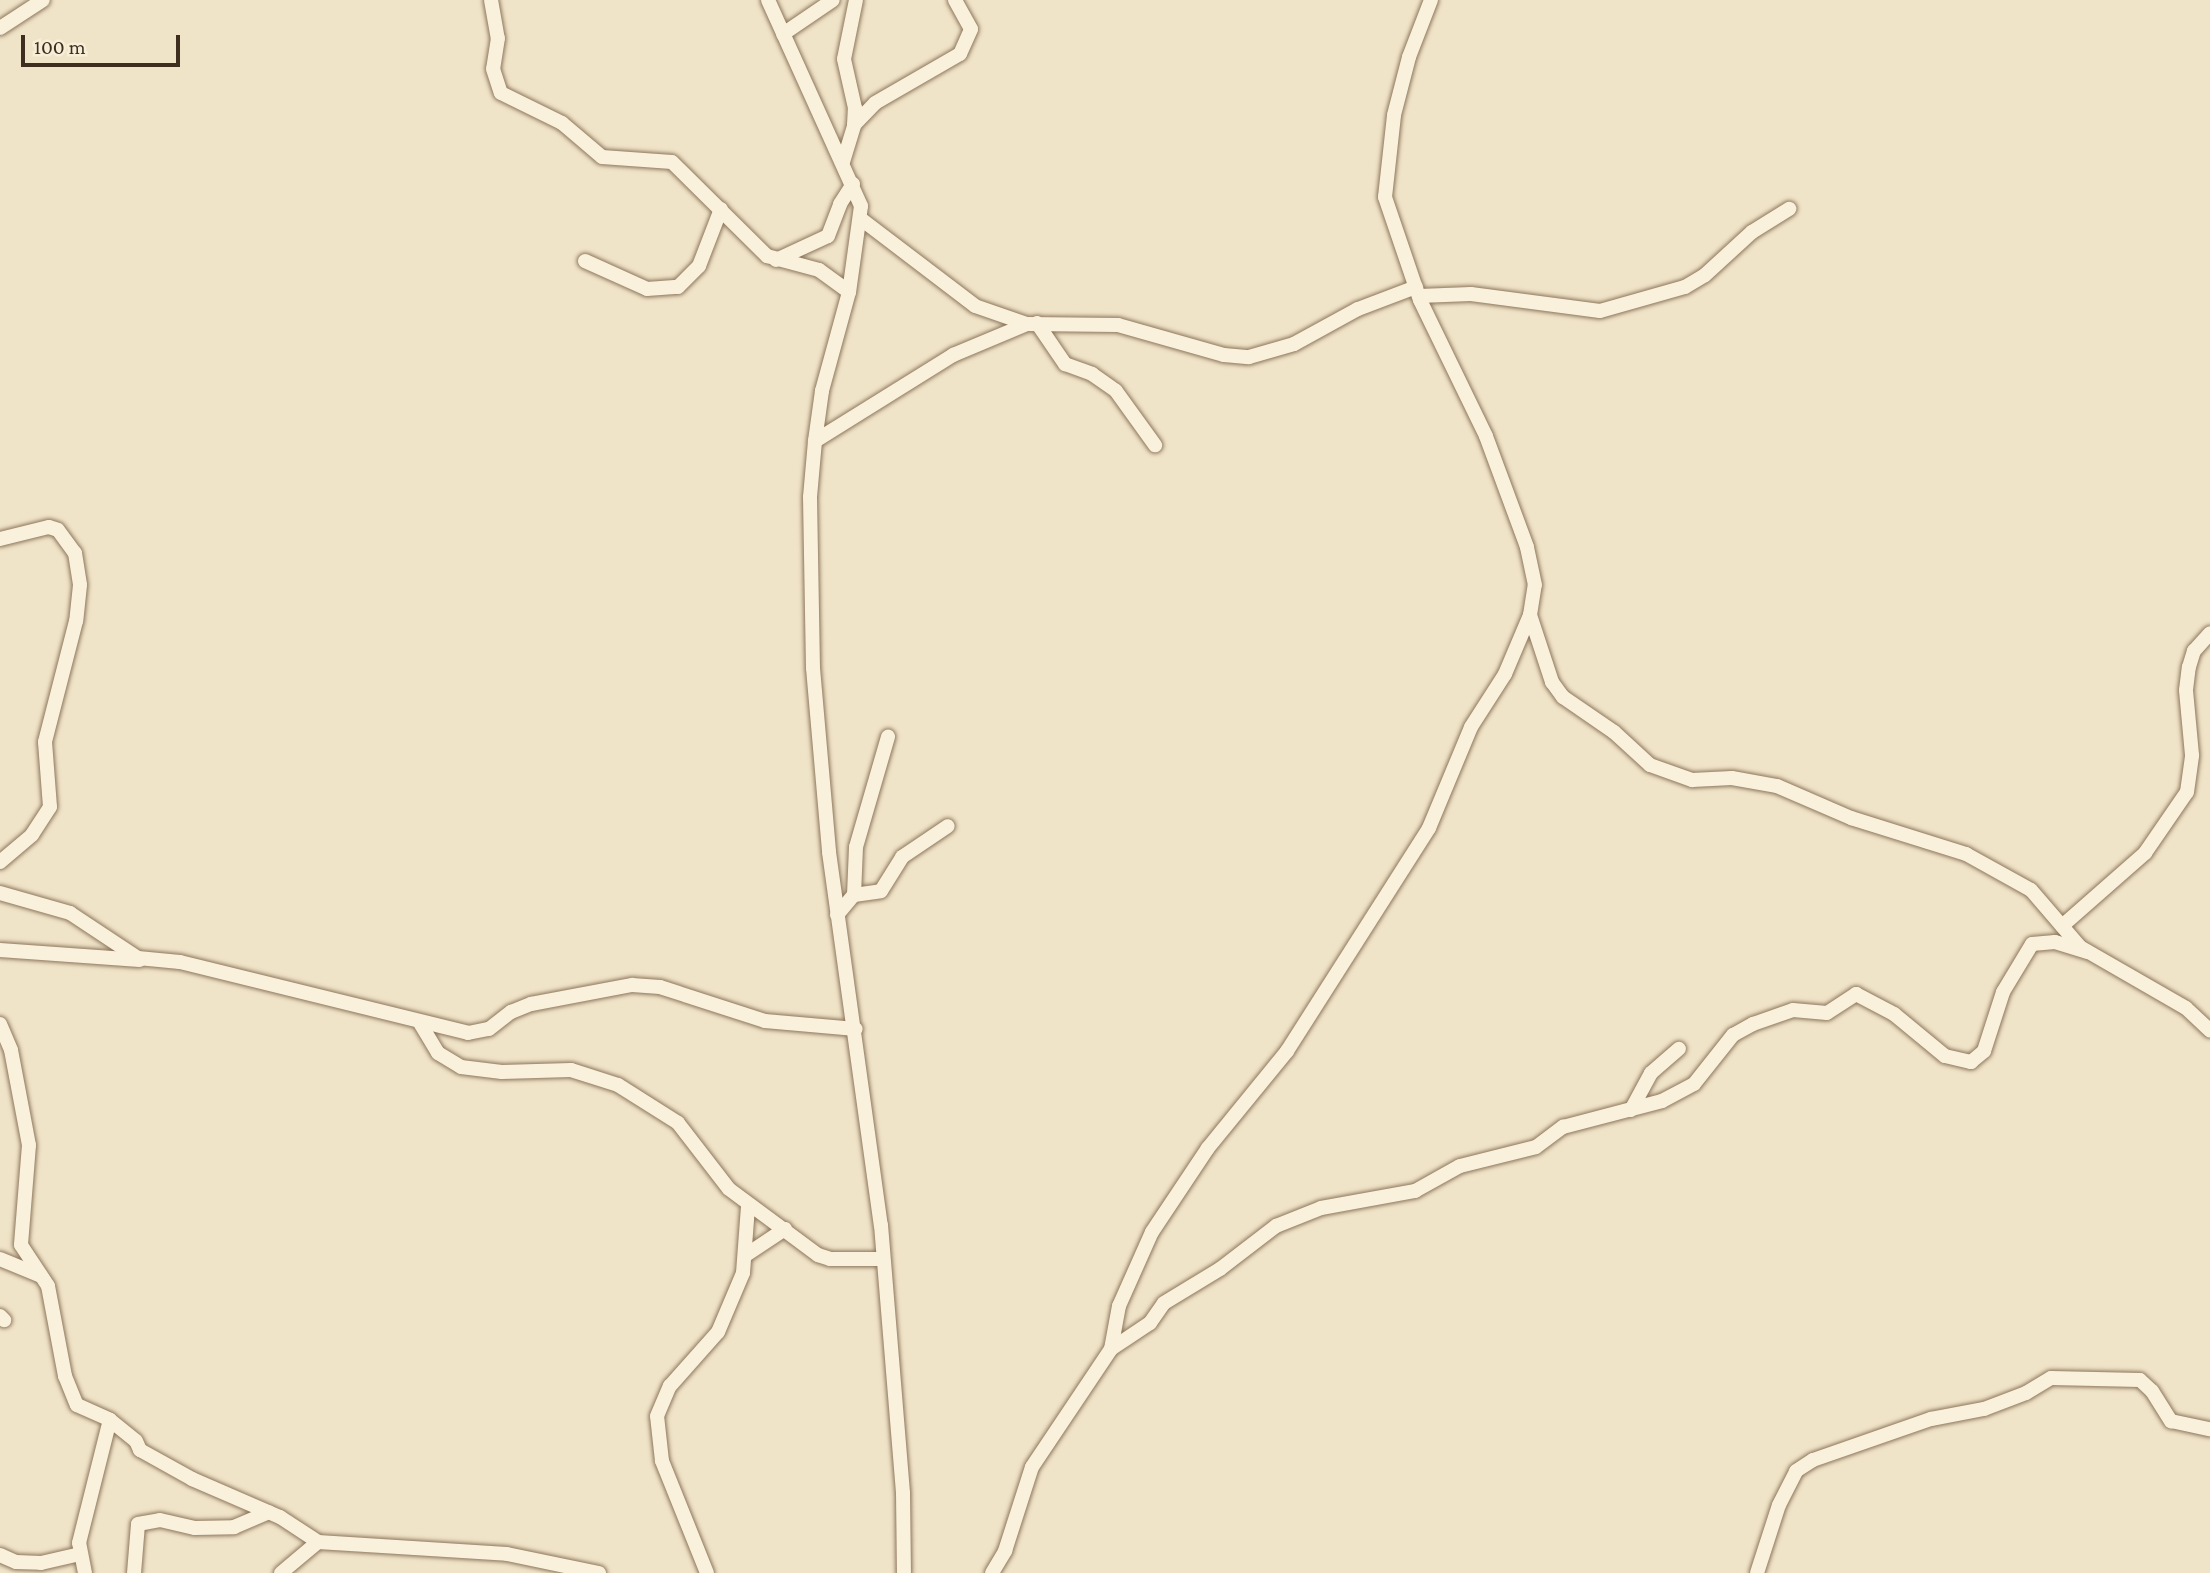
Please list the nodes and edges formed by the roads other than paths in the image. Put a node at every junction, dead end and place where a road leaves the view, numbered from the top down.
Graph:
1 (42, 0) edge
2 (491, 0) edge
3 (768, 0) edge
4 (833, 0) edge
5 (856, 0) edge
6 (955, 0) edge
7 (1431, 0) edge
8 (0, 28) edge
9 (783, 34) junction
10 (854, 125) junction
11 (843, 163) junction
12 (853, 184) junction
13 (721, 209) junction
14 (1788, 209) dead end
15 (861, 219) junction
16 (776, 260) junction
17 (584, 261) dead end
18 (849, 292) junction
19 (1417, 292) junction
20 (1032, 323) junction
21 (815, 441) junction
22 (1155, 445) dead end
23 (0, 539) edge
24 (1530, 615) junction
25 (2210, 634) edge
26 (888, 737) dead end
27 (948, 826) dead end
28 (0, 862) edge
29 (0, 893) edge
30 (854, 895) junction
31 (837, 915) junction
32 (2062, 926) junction
33 (0, 950) edge
34 (2087, 952) junction
35 (149, 960) junction
36 (420, 1023) junction
37 (0, 1024) edge
38 (856, 1029) junction
39 (2210, 1030) edge
40 (1679, 1049) dead end
41 (1632, 1110) junction
42 (748, 1206) junction
43 (785, 1228) junction
44 (746, 1255) junction
45 (0, 1259) edge
46 (883, 1259) junction
47 (42, 1276) junction
48 (1111, 1349) junction
49 (110, 1420) junction
50 (2210, 1429) edge
51 (269, 1512) junction
52 (318, 1542) junction
53 (79, 1554) junction
54 (0, 1555) edge
55 (85, 1573) edge
56 (134, 1573) edge
57 (282, 1573) edge
58 (599, 1573) edge
59 (706, 1573) edge
60 (904, 1573) edge
61 (992, 1573) edge
62 (1757, 1573) edge

1 - 8 street
2 - 13 street
3 - 9 street
4 - 9 street
5 - 10 street
6 - 10 street
7 - 19 street
9 - 11 street
10 - 11 street
11 - 12 street
12 - 15 street
12 - 16 street
13 - 16 street
13 - 17 street
14 - 19 street
15 - 18 street
15 - 20 street
16 - 18 street
18 - 21 street
19 - 20 street
19 - 24 street
20 - 21 street
20 - 22 street
21 - 31 street
23 - 28 street
24 - 32 street
24 - 48 street
25 - 32 street
26 - 30 street
27 - 30 street
29 - 35 street
30 - 31 street
31 - 38 street
32 - 34 street
33 - 35 street
34 - 39 street
34 - 41 street
35 - 36 street
36 - 38 street
36 - 42 street
37 - 47 street
38 - 46 street
40 - 41 street
41 - 48 street
42 - 43 street
42 - 44 street
43 - 44 street
43 - 46 street
44 - 59 street
45 - 47 street
46 - 60 street
47 - 49 street
48 - 61 street
49 - 51 street
49 - 53 street
50 - 62 street
51 - 52 street
51 - 56 street
52 - 57 street
52 - 58 street
53 - 54 street
53 - 55 street

